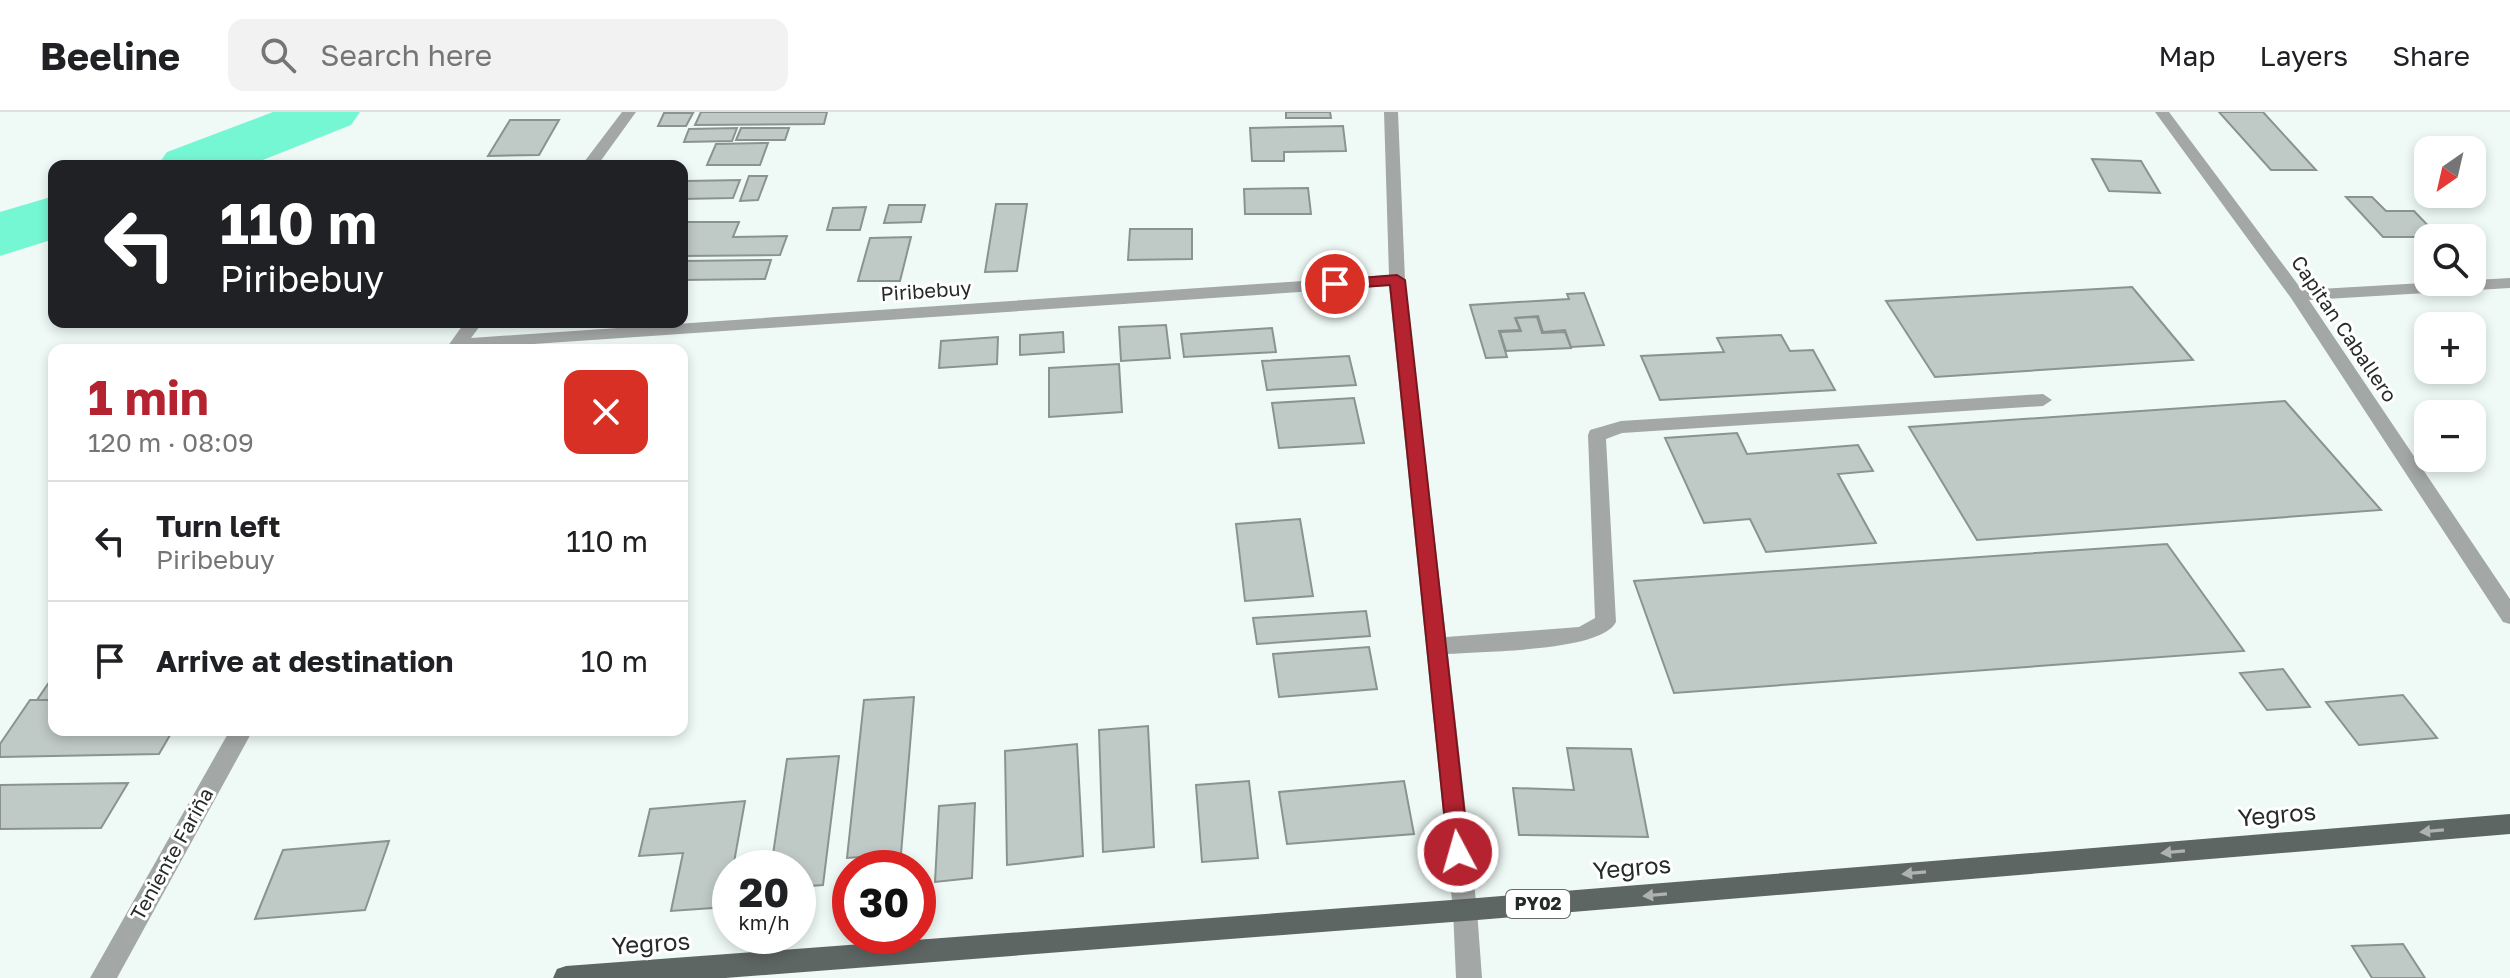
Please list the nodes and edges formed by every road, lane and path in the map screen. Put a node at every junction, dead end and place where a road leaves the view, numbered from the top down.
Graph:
1 (629, 112) edge
2 (1391, 112) edge
3 (2162, 112) edge
4 (593, 160) edge
5 (1397, 280) junction
6 (2510, 283) edge
7 (2297, 295) junction
8 (511, 344) edge
9 (2043, 400) dead end
10 (2510, 616) edge
11 (1436, 646) junction
12 (239, 736) edge
13 (2510, 824) edge
14 (1465, 910) junction
15 (103, 978) edge
16 (566, 978) edge
17 (1469, 978) edge

1 - 4 street
2 - 5 street
3 - 7 street, Capitan Caballero
5 - 8 street, Piribebuy
5 - 11 street
6 - 7 street
7 - 10 street, Capitan Caballero
9 - 11 street
11 - 14 street
12 - 15 street, Teniente Fariña
13 -> 14 main road, Yegros / PY02
14 - 16 main road, Yegros / PY02
14 - 17 street

